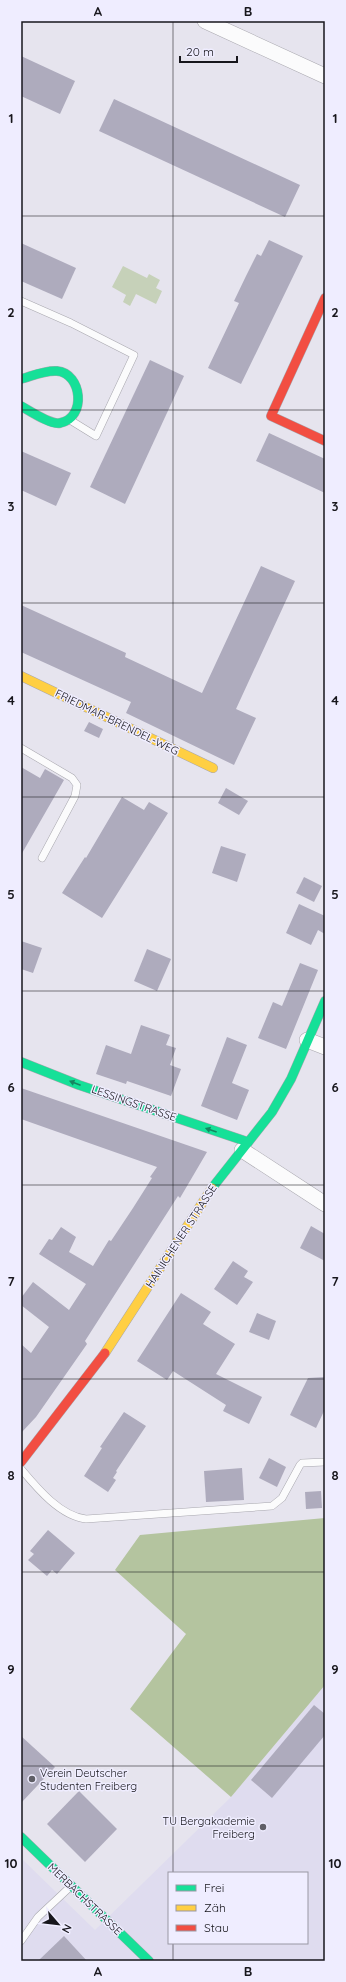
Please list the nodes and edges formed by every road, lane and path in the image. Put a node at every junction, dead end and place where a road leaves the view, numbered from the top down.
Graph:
1 (206, 21) edge
2 (325, 76) edge
3 (325, 298) edge
4 (21, 301) edge
5 (21, 380) edge
6 (21, 406) edge
7 (68, 419) junction
8 (325, 441) edge
9 (21, 676) edge
10 (21, 748) edge
11 (213, 768) dead end
12 (42, 858) dead end
13 (325, 1001) edge
14 (307, 1040) junction
15 (325, 1047) edge
16 (21, 1062) edge
17 (245, 1146) junction
18 (325, 1204) edge
19 (21, 1462) edge
20 (325, 1462) edge
21 (21, 1469) edge
22 (21, 1837) edge
23 (71, 1885) junction
24 (21, 1941) edge
25 (149, 1961) edge

1 - 2 street
3 - 8 street
4 - 7 lane
5 - 7 street
6 - 7 street
9 - 11 street, FRIEDMAR-BRENDEL-WEG
10 - 12 lane
13 - 14 street, HAINICHENER STRASSE
14 - 15 street
14 - 17 street, HAINICHENER STRASSE
17 -> 16 street, LESSINGSTRASSE
17 - 18 street
17 - 19 street, HAINICHENER STRASSE
20 - 21 lane
22 - 23 street, MERBACHSTRASSE
23 - 24 lane
23 - 25 street, MERBACHSTRASSE

